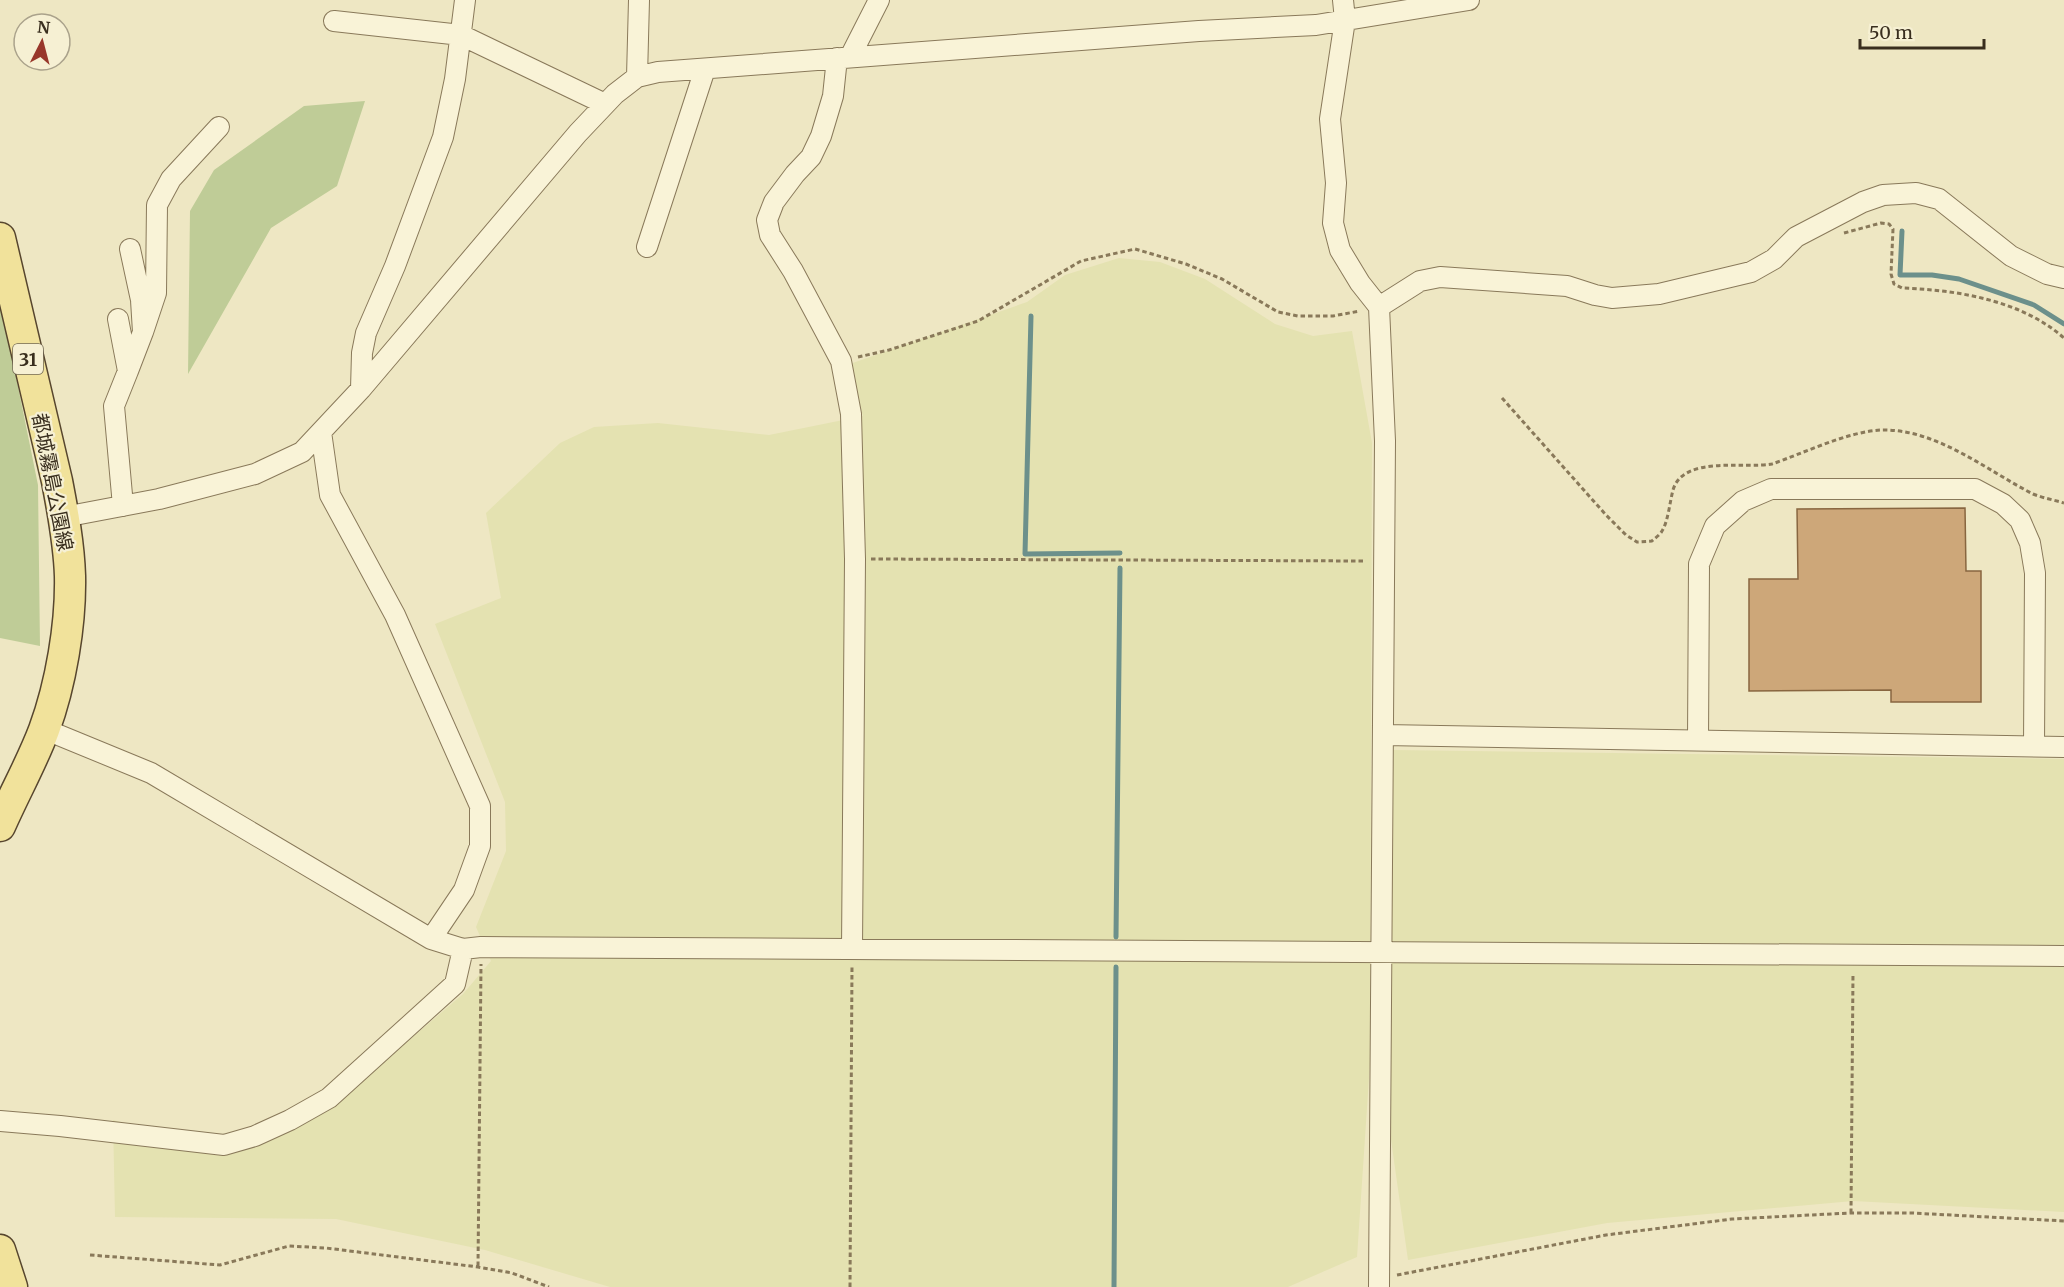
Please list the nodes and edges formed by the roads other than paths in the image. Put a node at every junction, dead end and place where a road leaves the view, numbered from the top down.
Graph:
1 (465, 0) edge
2 (639, 0) edge
3 (879, 0) edge
4 (1343, 0) edge
5 (1469, 0) edge
6 (1345, 20) junction
7 (334, 21) dead end
8 (461, 35) junction
9 (844, 58) junction
10 (705, 69) junction
11 (637, 77) junction
12 (605, 104) junction
13 (219, 127) dead end
14 (0, 238) edge
15 (647, 246) dead end
16 (130, 249) dead end
17 (2064, 278) edge
18 (1379, 307) junction
19 (118, 319) dead end
20 (144, 332) junction
21 (128, 371) junction
22 (362, 389) junction
23 (321, 432) junction
24 (123, 506) junction
25 (64, 517) junction
26 (44, 729) junction
27 (1384, 735) junction
28 (1698, 740) junction
29 (2034, 746) junction
30 (2064, 747) edge
31 (0, 826) edge
32 (431, 939) junction
33 (472, 948) junction
34 (852, 949) junction
35 (1380, 953) junction
36 (2064, 956) edge
37 (0, 1121) edge
38 (0, 1250) edge
39 (1379, 1283) edge
40 (11, 1285) edge

1 - 8 street
2 - 11 street
3 - 9 street
4 - 6 street
5 - 6 street
6 - 9 street
6 - 18 street
7 - 8 street
8 - 12 street
8 - 22 street
9 - 10 street
9 - 34 street
10 - 11 street
10 - 15 street
11 - 12 street
12 - 22 street
13 - 20 street
14 - 25 main road, 都城霧島公園線 / 31
16 - 20 street
17 - 18 street
18 - 27 street
19 - 21 street
20 - 21 street
21 - 24 street
22 - 23 street
23 - 24 street
23 - 32 street
24 - 25 street
25 - 26 main road, 都城霧島公園線 / 31
26 - 31 main road, 都城霧島公園線 / 31
26 - 32 street
27 - 28 street
27 - 35 street
28 - 29 street
28 - 29 street
29 - 30 street
32 - 33 street
33 - 34 street
33 - 37 street
34 - 35 street
35 - 36 street
35 - 39 street
38 - 40 main road

